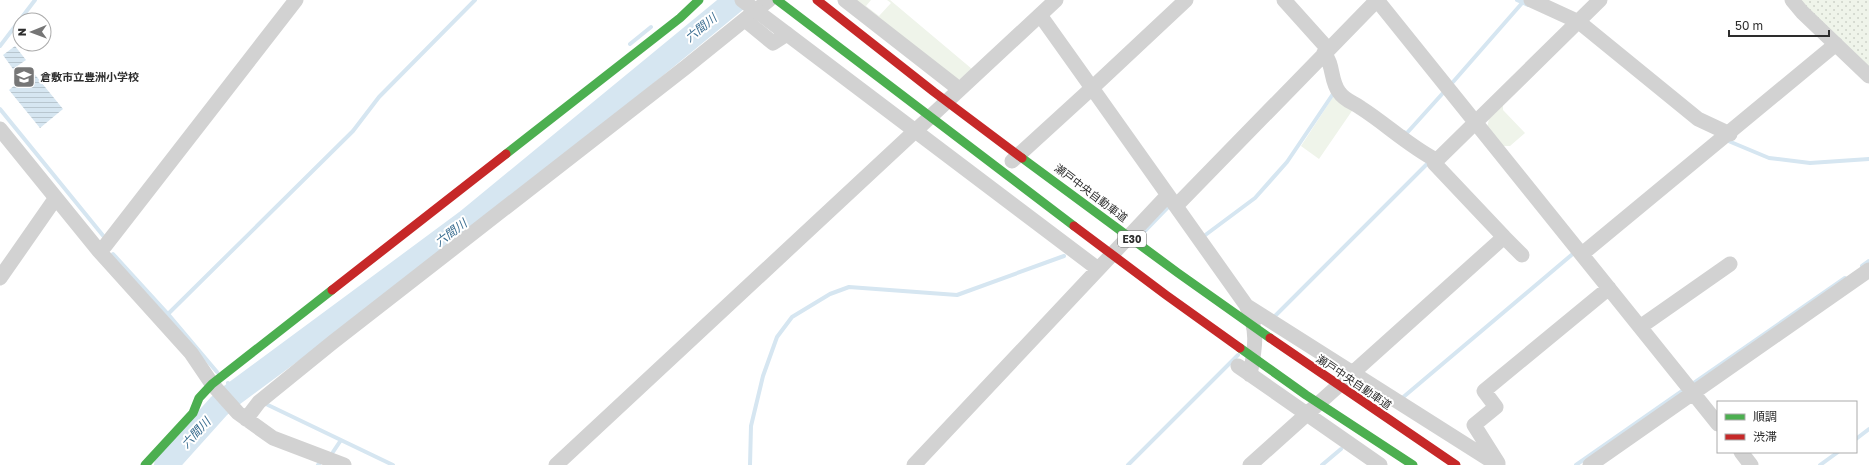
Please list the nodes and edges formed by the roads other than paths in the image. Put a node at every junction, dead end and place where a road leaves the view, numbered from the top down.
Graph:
1 (296, 0) edge
2 (699, 0) edge
3 (742, 0) edge
4 (769, 0) edge
5 (778, 0) edge
6 (817, 0) edge
7 (845, 0) edge
8 (1056, 0) edge
9 (1186, 0) edge
10 (1284, 0) edge
11 (1377, 0) edge
12 (1531, 0) edge
13 (1600, 0) edge
14 (1792, 0) edge
15 (1040, 15) junction
16 (745, 20) junction
17 (1574, 23) junction
18 (787, 34) junction
19 (1836, 44) junction
20 (1325, 48) junction
21 (1869, 76) edge
22 (1092, 88) junction
23 (959, 89) junction
24 (1472, 120) junction
25 (0, 129) edge
26 (914, 131) junction
27 (1725, 137) junction
28 (1433, 159) junction
29 (985, 185) junction
30 (55, 199) junction
31 (1172, 201) junction
32 (1504, 237) junction
33 (99, 251) junction
34 (1579, 251) junction
35 (1522, 255) dead end
36 (1730, 264) dead end
37 (1098, 269) junction
38 (1869, 270) edge
39 (0, 278) edge
40 (1609, 288) junction
41 (1246, 305) junction
42 (1640, 327) junction
43 (1353, 374) junction
44 (214, 386) junction
45 (1689, 389) junction
46 (1306, 415) junction
47 (242, 416) junction
48 (1717, 423) edge
49 (1359, 452) junction
50 (1742, 453) edge
51 (328, 463) edge
52 (145, 465) edge
53 (344, 465) edge
54 (556, 465) edge
55 (914, 465) edge
56 (1250, 465) edge
57 (1369, 465) edge
58 (1380, 465) edge
59 (1413, 465) edge
60 (1456, 465) edge
61 (1499, 465) edge
62 (1590, 465) edge
63 (1751, 465) edge

1 - 33 street
2 - 44 main road
3 - 18 street, bridge
4 - 16 street
5 - 59 main road, E30, bridge
6 - 60 main road, 瀬戸中央自動車道 / E30, bridge
7 - 23 street
8 - 15 street
9 - 22 street
10 - 20 street
11 - 20 street
11 - 24 street
12 - 17 street
13 - 17 street
14 - 19 street
15 - 22 street
15 - 23 street
16 - 18 street
16 - 47 street
17 - 24 street
17 - 27 street
18 - 26 street
19 - 21 street
19 - 27 street
20 - 28 street
20 - 31 street
22 - 29 street
22 - 31 street
23 - 26 street
24 - 28 street
24 - 34 street
25 - 30 street
26 - 29 street
26 - 54 street
27 - 34 street
28 - 32 street
29 - 37 street
30 - 33 street
30 - 39 street
31 - 37 street
31 - 41 street
32 - 35 street
32 - 43 street
33 - 44 street
34 - 40 street
36 - 42 street
37 - 55 street
38 - 45 street
40 - 42 street
40 - 61 street
41 - 43 street
41 - 46 street
42 - 45 street
43 - 46 street
43 - 61 street
44 - 47 street
44 - 52 main road
45 - 48 street
45 - 62 street
46 - 49 street
46 - 56 street
47 - 51 street
49 - 57 street
49 - 58 street
50 - 63 street
51 - 53 street

